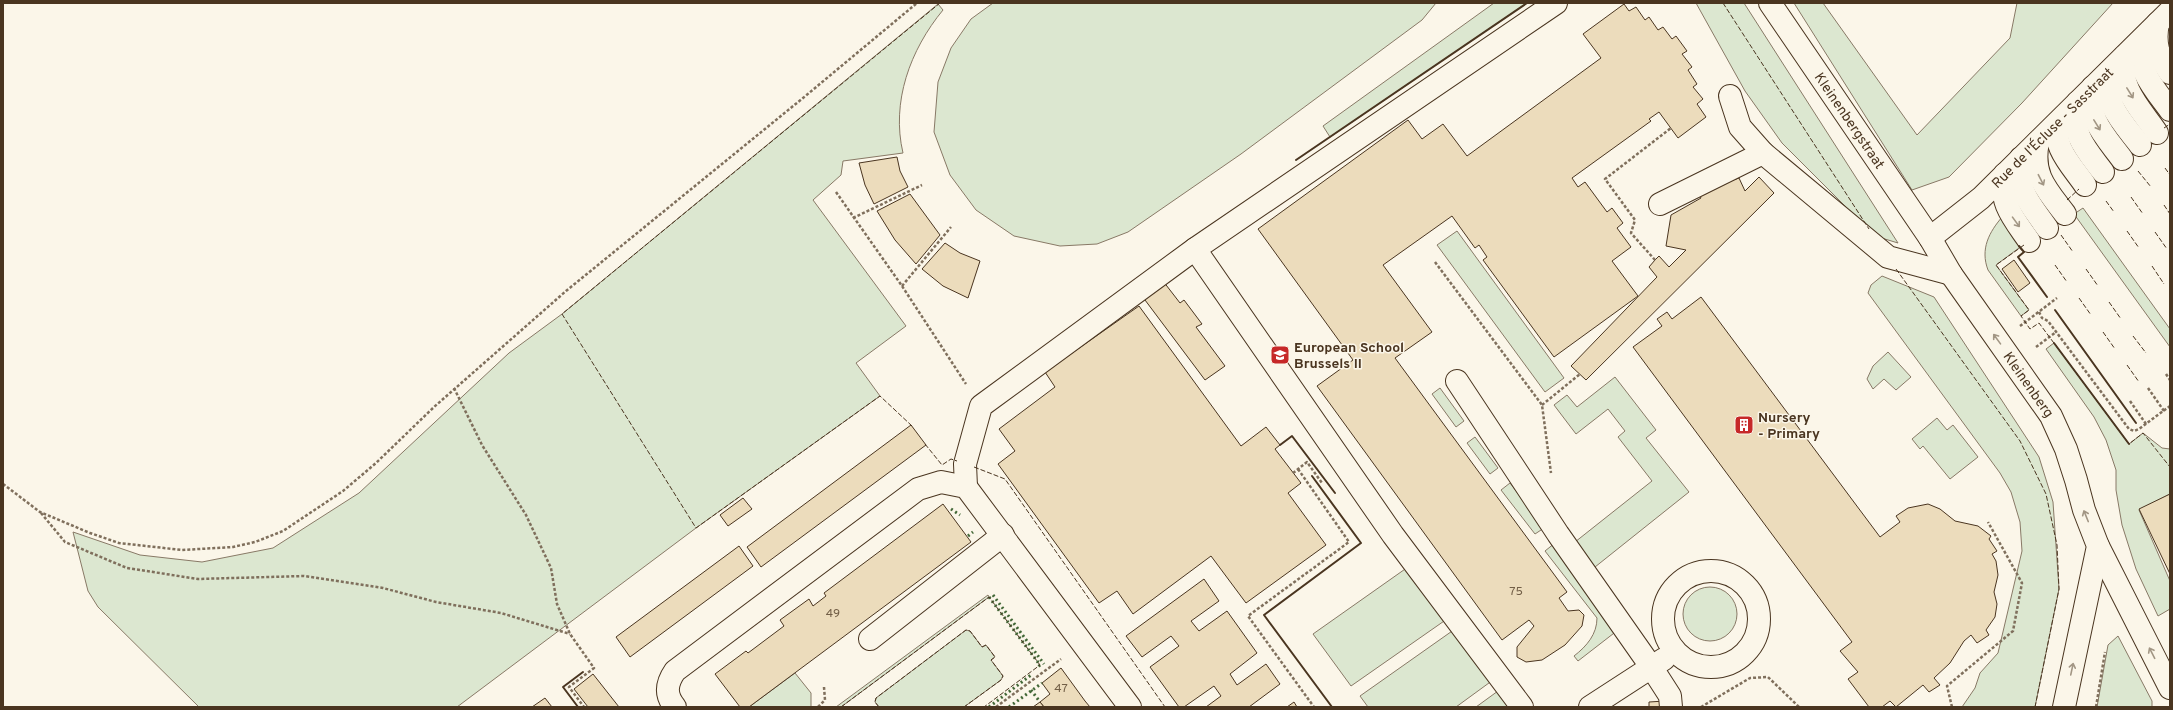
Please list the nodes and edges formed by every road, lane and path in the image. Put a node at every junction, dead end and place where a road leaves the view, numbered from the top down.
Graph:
1 (917, 3) edge
2 (1556, 3) edge
3 (1770, 3) edge
4 (2164, 17) edge
5 (2142, 40) junction
6 (2125, 56) junction
7 (2110, 71) junction
8 (2170, 73) edge
9 (2093, 87) junction
10 (1730, 96) dead end
11 (2078, 102) junction
12 (2170, 110) edge
13 (2060, 121) junction
14 (1671, 128) dead end
15 (2158, 133) dead end
16 (2038, 142) junction
17 (2140, 146) dead end
18 (1763, 153) junction
19 (2021, 158) junction
20 (2122, 159) dead end
21 (2103, 172) dead end
22 (2005, 174) junction
23 (922, 185) dead end
24 (2085, 185) dead end
25 (836, 192) dead end
26 (1660, 204) dead end
27 (2065, 214) dead end
28 (854, 218) junction
29 (951, 227) dead end
30 (2047, 228) dead end
31 (1930, 238) junction
32 (2029, 241) dead end
33 (1195, 250) junction
34 (1655, 260) dead end
35 (1435, 262) dead end
36 (1951, 274) junction
37 (902, 286) junction
38 (2057, 298) dead end
39 (2038, 312) junction
40 (2019, 327) dead end
41 (2056, 332) junction
42 (2036, 347) dead end
43 (1580, 374) dead end
44 (2166, 374) dead end
45 (2170, 380) edge
46 (1457, 382) dead end
47 (454, 388) junction
48 (2148, 388) dead end
49 (2130, 401) dead end
50 (1542, 405) junction
51 (981, 406) junction
52 (2170, 406) edge
53 (2164, 410) junction
54 (2146, 424) junction
55 (1298, 469) junction
56 (1314, 472) dead end
57 (1293, 473) dead end
58 (1552, 481) dead end
59 (3, 484) edge
60 (966, 487) junction
61 (40, 512) junction
62 (1988, 522) dead end
63 (1003, 535) junction
64 (2098, 546) junction
65 (570, 634) junction
66 (870, 639) dead end
67 (1082, 643) junction
68 (2106, 645) dead end
69 (1674, 651) junction
70 (1652, 668) junction
71 (824, 688) dead end
72 (2170, 688) edge
73 (584, 707) edge
74 (675, 707) edge
75 (818, 707) edge
76 (996, 707) edge
77 (1130, 707) edge
78 (1314, 707) edge
79 (1522, 707) edge
80 (1590, 707) edge
81 (1671, 707) edge
82 (1701, 707) edge
83 (1799, 707) edge
84 (1952, 707) edge
85 (2064, 707) edge
86 (2096, 707) edge

1 - 47 path
2 - 33 street
3 - 31 street, Kleinenbergstraat
4 - 5 street, Rue de l'Écluse - Sasstraat
4 - 8 street
5 - 6 street, Rue de l'Écluse - Sasstraat
5 - 12 street
6 - 7 street, Rue de l'Écluse - Sasstraat
6 -> 15 street
7 - 9 street, Rue de l'Écluse - Sasstraat
7 - 17 street
9 - 11 street, Rue de l'Écluse - Sasstraat
9 -> 20 street
10 - 18 street
11 - 13 street, Rue de l'Écluse - Sasstraat
11 - 21 street
13 - 16 street, Rue de l'Écluse - Sasstraat
13 - 24 street
14 - 34 path
16 - 19 street, Rue de l'Écluse - Sasstraat
16 -> 27 street
18 - 26 street
18 - 36 street
19 - 22 street, Rue de l'Écluse - Sasstraat
19 - 30 street
22 - 31 street, Rue de l'Écluse - Sasstraat
22 -> 32 street
23 - 28 path
25 - 28 path
28 - 37 path
29 - 37 path
31 - 36 street, Kleinenberg
33 - 51 street
33 - 79 street
35 - 50 path
64 -> 36 street, Kleinenberg
37 - 51 path
38 - 39 path
39 - 40 path
39 - 41 path
41 - 42 path
41 - 54 path
43 - 50 path
44 - 45 path
46 - 70 street
47 - 61 path
47 - 65 path
48 - 53 path
49 - 54 path
50 - 58 path
51 - 60 street
52 - 53 path
53 - 54 path
55 - 56 path
55 - 57 path
55 - 78 path
59 - 61 path
60 - 63 street
60 - 74 street
61 - 65 path
62 - 84 path
63 - 66 street
63 - 67 street
72 -> 64 street, Kleinenberg
85 -> 64 street
65 - 73 path
67 - 76 path
67 - 77 street
68 - 86 path
69 - 69 street
69 - 70 street
70 - 80 street
70 - 81 street
71 - 75 path
82 - 83 path

